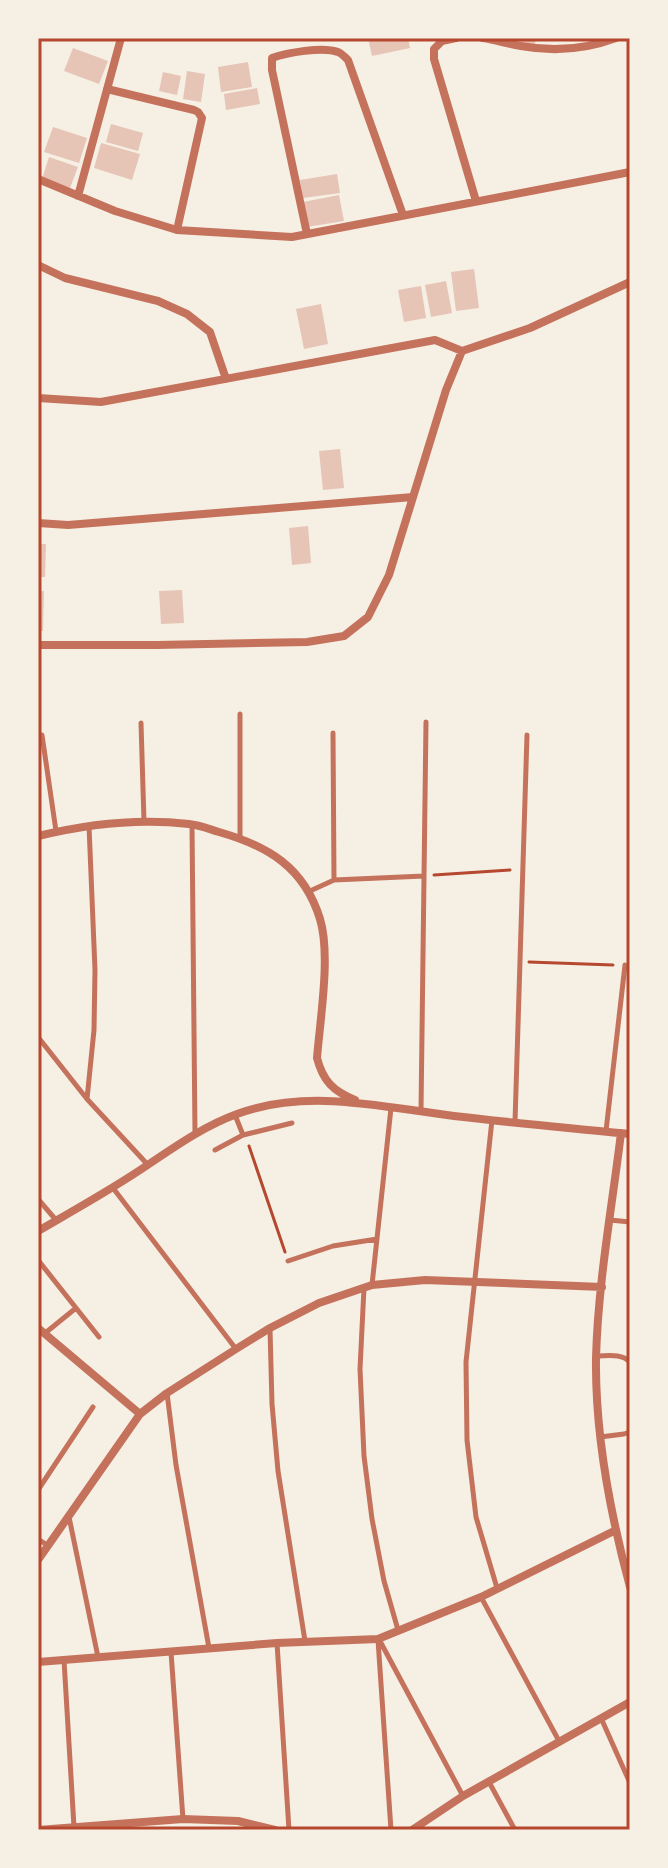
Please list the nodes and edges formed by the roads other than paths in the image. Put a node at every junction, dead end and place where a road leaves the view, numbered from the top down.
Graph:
1 (121, 38) edge
2 (456, 38) edge
3 (483, 38) edge
4 (616, 38) edge
5 (107, 89) junction
6 (630, 172) edge
7 (38, 179) edge
8 (78, 196) junction
9 (476, 201) junction
10 (403, 215) junction
11 (177, 230) junction
12 (307, 234) junction
13 (38, 265) edge
14 (630, 282) edge
15 (462, 351) junction
16 (226, 379) junction
17 (38, 398) edge
18 (413, 497) junction
19 (38, 523) edge
20 (38, 645) edge
21 (240, 714) dead end
22 (426, 722) dead end
23 (141, 723) dead end
24 (333, 733) dead end
25 (42, 735) dead end
26 (527, 735) dead end
27 (144, 821) junction
28 (192, 824) junction
29 (89, 826) junction
30 (56, 831) junction
31 (38, 836) edge
32 (240, 838) junction
33 (424, 876) junction
34 (334, 880) junction
35 (310, 891) junction
36 (625, 965) road end
37 (38, 1037) edge
38 (87, 1099) junction
39 (366, 1104) junction
40 (391, 1108) junction
41 (421, 1112) junction
42 (234, 1114) junction
43 (492, 1120) junction
44 (515, 1122) junction
45 (292, 1123) dead end
46 (606, 1132) junction
47 (195, 1134) junction
48 (625, 1134) edge
49 (243, 1135) junction
50 (215, 1150) dead end
51 (148, 1165) junction
52 (113, 1188) junction
53 (38, 1199) edge
54 (610, 1220) junction
55 (57, 1221) junction
56 (630, 1222) edge
57 (38, 1231) edge
58 (377, 1239) junction
59 (38, 1260) edge
60 (288, 1261) road end
61 (474, 1281) junction
62 (368, 1286) junction
63 (602, 1287) junction
64 (76, 1308) junction
65 (270, 1328) junction
66 (41, 1331) edge
67 (99, 1337) dead end
68 (236, 1349) junction
69 (596, 1356) junction
70 (630, 1362) edge
71 (167, 1393) junction
72 (93, 1407) dead end
73 (140, 1414) junction
74 (630, 1432) edge
75 (600, 1437) junction
76 (38, 1490) edge
77 (69, 1516) junction
78 (616, 1530) junction
79 (38, 1539) edge
80 (48, 1546) junction
81 (38, 1560) edge
82 (628, 1569) edge
83 (630, 1587) edge
84 (498, 1589) junction
85 (481, 1597) junction
86 (398, 1631) junction
87 (378, 1639) junction
88 (305, 1641) junction
89 (277, 1643) junction
90 (209, 1648) junction
91 (171, 1651) junction
92 (98, 1657) junction
93 (64, 1660) junction
94 (38, 1662) edge
95 (630, 1702) edge
96 (601, 1717) junction
97 (559, 1741) junction
98 (489, 1781) junction
99 (630, 1783) edge
100 (463, 1796) junction
101 (183, 1819) junction
102 (239, 1825) edge
103 (136, 1827) edge
104 (74, 1829) edge
105 (38, 1830) edge
106 (275, 1830) edge
107 (289, 1830) edge
108 (391, 1830) edge
109 (412, 1830) edge
110 (515, 1830) edge

1 - 5 street
2 - 9 street
3 - 4 street
5 - 8 street
5 - 11 street
6 - 9 street
7 - 8 street
8 - 11 street
9 - 10 street
10 - 12 street
10 - 12 street
11 - 12 street
13 - 16 street
14 - 15 street
15 - 16 street
15 - 18 street
16 - 17 street
18 - 19 street
18 - 20 street
21 - 32 lane
22 - 33 lane
23 - 27 lane
24 - 34 lane
25 - 30 lane
26 - 44 lane
27 - 28 street
27 - 29 street
28 - 32 street
28 - 47 lane
29 - 30 street
29 - 38 lane
30 - 31 street
32 - 35 street
33 - 34 lane
33 - 41 lane
34 - 35 lane
35 - 39 street
36 - 46 lane
37 - 38 lane
38 - 51 lane
39 - 40 street
39 - 42 street
40 - 41 street
40 - 58 lane
41 - 43 street
42 - 47 street
42 - 49 lane
43 - 44 street
43 - 61 lane
44 - 46 street
45 - 49 lane
46 - 48 street
47 - 51 street
48 - 54 street
49 - 50 lane
51 - 52 street
52 - 55 street
52 - 68 lane
53 - 55 lane
54 - 56 lane
54 - 63 street
55 - 57 street
58 - 60 lane
58 - 62 lane
59 - 64 lane
61 - 62 street
61 - 63 street
61 - 84 lane
62 - 65 street
62 - 86 lane
63 - 69 street
64 - 66 lane
64 - 67 lane
65 - 68 street
65 - 88 lane
66 - 73 street
68 - 71 street
69 - 70 lane
69 - 75 street
71 - 73 street
71 - 90 lane
72 - 76 lane
73 - 77 street
74 - 75 lane
75 - 78 street
77 - 80 street
77 - 92 lane
78 - 82 street
78 - 84 street
79 - 80 lane
80 - 81 street
82 - 83 street
84 - 85 street
85 - 86 street
85 - 97 lane
86 - 87 street
87 - 88 street
87 - 100 lane
87 - 108 lane
88 - 89 street
89 - 90 street
89 - 107 lane
90 - 91 street
91 - 92 street
91 - 101 lane
92 - 93 street
93 - 94 street
93 - 104 lane
95 - 96 street
96 - 97 street
96 - 99 lane
97 - 98 street
98 - 100 street
98 - 110 lane
100 - 109 street
101 - 102 street
101 - 103 street
102 - 106 street
103 - 104 street
104 - 105 street

